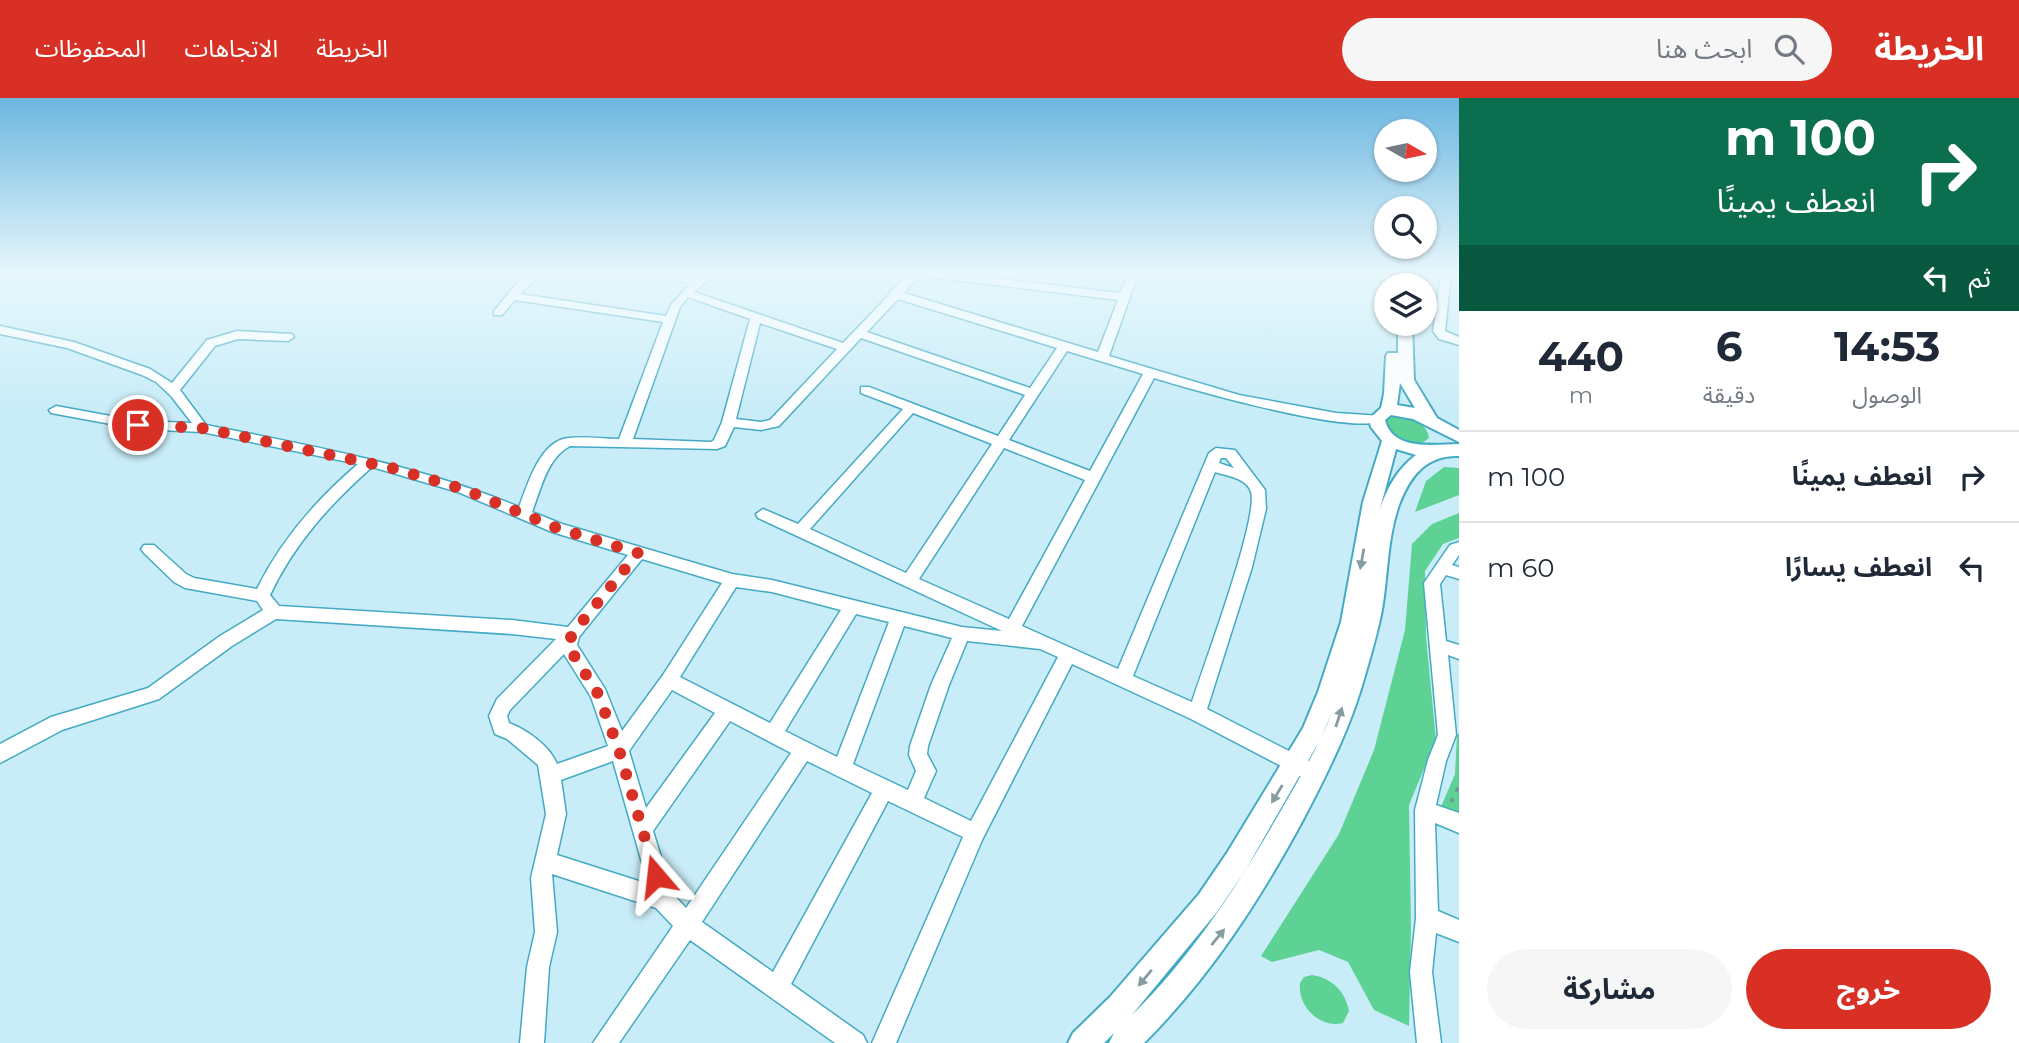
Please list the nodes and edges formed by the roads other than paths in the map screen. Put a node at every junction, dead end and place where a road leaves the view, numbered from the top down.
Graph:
1 (657, 318) edge
2 (756, 318) edge
3 (759, 318) edge
4 (872, 318) edge
5 (973, 318) edge
6 (1116, 318) edge
7 (1441, 318) edge
8 (670, 320) joint
9 (0, 330) edge
10 (858, 333) junction
11 (1393, 336) edge
12 (1405, 336) edge
13 (288, 337) dead end
14 (1459, 341) edge
15 (1065, 346) junction
16 (845, 348) junction
17 (1102, 357) junction
18 (1150, 373) junction
19 (864, 390) dead end
20 (173, 391) junction
21 (1033, 394) junction
22 (911, 408) junction
23 (56, 410) dead end
24 (1383, 415) junction
25 (1336, 417) junction
26 (1430, 419) junction
27 (729, 422) junction
28 (202, 428) junction
29 (1389, 438) junction
30 (625, 442) junction
31 (1000, 443) junction
32 (1448, 444) edge
33 (370, 462) junction
34 (1094, 478) junction
35 (524, 514) junction
36 (763, 514) dead end
37 (800, 531) junction
38 (1459, 548) edge
39 (149, 549) dead end
40 (638, 553) junction
41 (1450, 570) edge
42 (732, 580) junction
43 (909, 581) junction
44 (262, 596) junction
45 (851, 607) junction
46 (274, 612) junction
47 (899, 618) junction
48 (1012, 629) junction
49 (572, 634) junction
50 (962, 634) junction
51 (1041, 642) junction
52 (1438, 645) junction
53 (1459, 652) edge
54 (1068, 654) junction
55 (1123, 679) junction
56 (668, 680) junction
57 (727, 711) junction
58 (1197, 713) junction
59 (1453, 727) edge
60 (773, 734) junction
61 (619, 750) junction
62 (804, 750) junction
63 (0, 754) edge
64 (842, 768) junction
65 (1305, 768) junction
66 (551, 775) junction
67 (884, 789) junction
68 (912, 803) junction
69 (1425, 810) junction
70 (1459, 823) edge
71 (642, 830) junction
72 (975, 833) junction
73 (544, 861) junction
74 (663, 899) junction
75 (1427, 918) junction
76 (687, 925) junction
77 (1459, 931) edge
78 (778, 989) junction
79 (531, 1043) edge
80 (605, 1043) edge
81 (855, 1043) edge
82 (884, 1043) edge
83 (1083, 1043) edge
84 (1124, 1043) edge
85 (1429, 1043) edge

1 - 8 street
2 - 27 street
3 - 16 street
4 - 10 street
5 - 15 street
6 - 17 street
7 - 14 street
8 - 30 street
9 - 20 street
10 - 16 street
10 - 21 street
11 - 24 main road
12 - 26 main road
13 - 20 street
15 - 17 street
15 - 21 street
16 - 27 street
17 - 18 street
18 - 25 street
18 - 34 street
19 - 22 street
20 - 28 street
21 - 31 street
22 - 31 street
22 - 37 street
23 - 28 street
24 - 25 street
24 - 26 main road
24 - 29 main road
25 - 29 street
26 - 32 main road
27 - 30 street
28 - 33 street
29 - 32 main road
29 -> 65 main road
30 - 35 street
31 - 34 street
31 - 43 street
65 -> 32 main road
33 - 35 street
33 - 44 street
34 - 48 street
35 - 40 street
36 - 37 street
37 - 43 street
38 - 41 street
39 - 44 street
40 - 42 street
40 - 49 street
41 - 52 street
42 - 45 street
42 - 56 street
43 - 48 street
44 - 46 street
45 - 47 street
45 - 60 street
46 - 49 street
46 - 63 street
47 - 50 street
47 - 64 street
48 - 51 street
49 - 61 street
49 - 66 street
50 - 51 street
50 - 68 street
51 - 54 street
52 - 53 street
52 - 59 street
54 - 55 street
54 - 72 street
55 - 58 street
55 - 58 street
56 - 57 street
56 - 61 street
57 - 60 street
57 - 71 street
58 - 65 street
59 - 69 street
60 - 62 street
61 - 66 street
61 - 71 street
62 - 64 street
62 - 76 street
64 - 67 street
65 -> 83 main road
84 -> 65 main road
66 - 73 street
67 - 68 street
67 - 78 street
68 - 72 street
69 - 70 street
69 - 75 street
71 - 74 street
72 - 82 street
73 - 74 street
73 - 79 street
74 - 76 street
75 - 77 street
75 - 85 street
76 - 78 street
76 - 80 street
78 - 81 street

